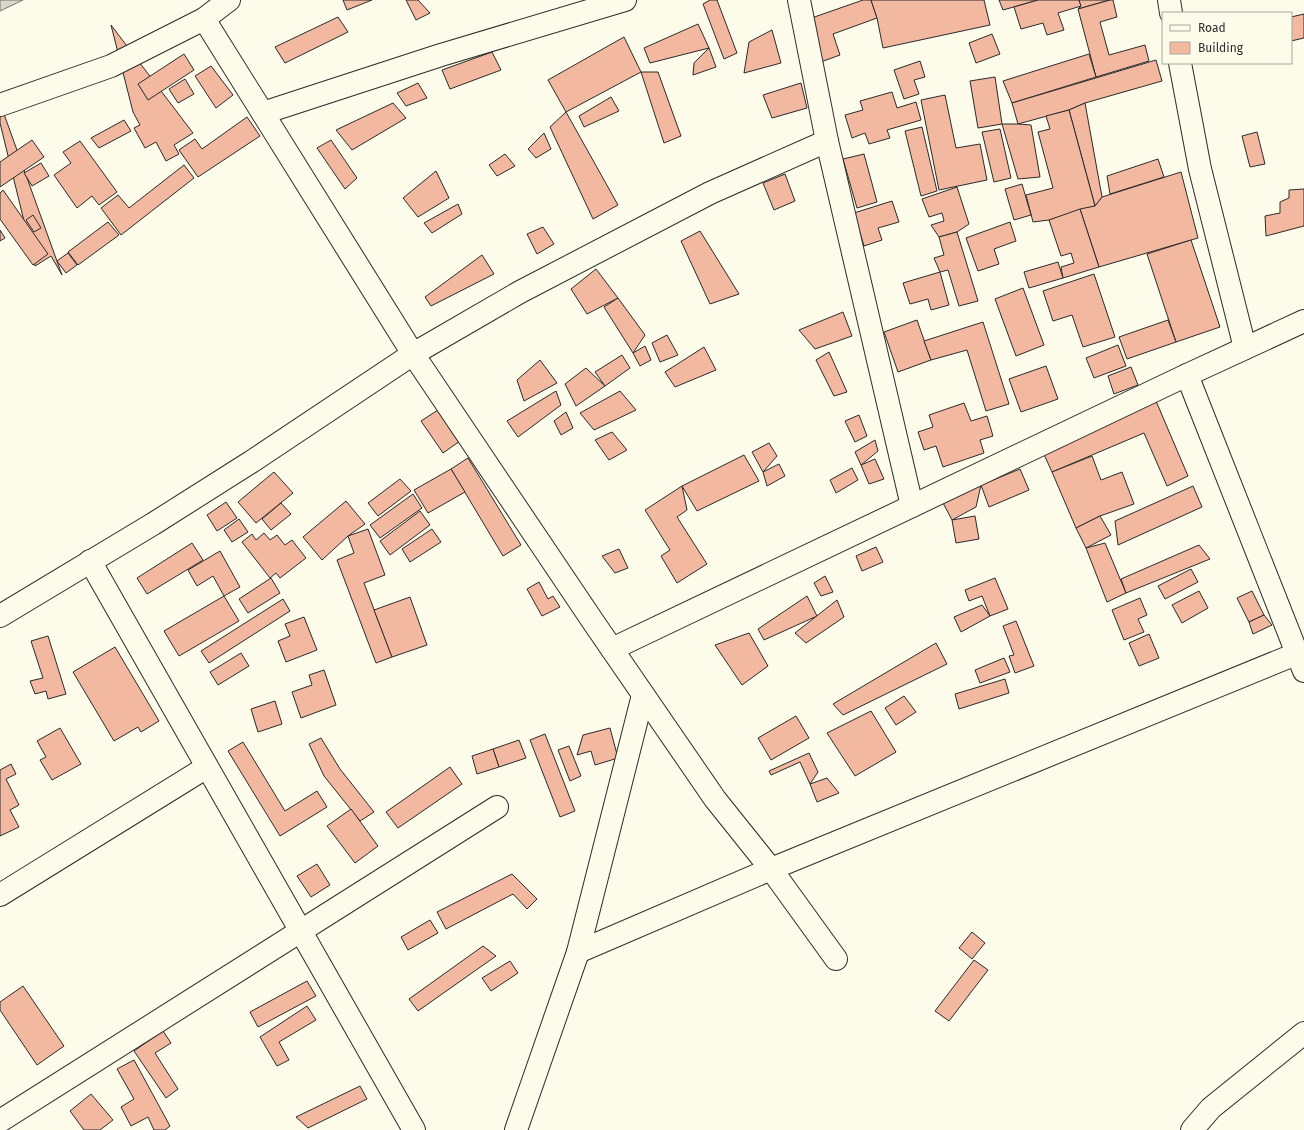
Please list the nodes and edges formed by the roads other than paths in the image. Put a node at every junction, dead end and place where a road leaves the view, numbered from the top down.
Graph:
1 (230, 0) edge
2 (625, 0) edge
3 (799, 0) edge
4 (1169, 0) edge
5 (1171, 12) edge
6 (204, 19) junction
7 (1180, 64) edge
8 (0, 105) edge
9 (263, 113) junction
10 (827, 142) junction
11 (1304, 321) edge
12 (1246, 348) junction
13 (413, 354) junction
14 (1187, 375) junction
15 (912, 506) junction
16 (90, 561) junction
17 (0, 616) edge
18 (612, 649) junction
19 (1300, 662) edge
20 (643, 695) junction
21 (207, 767) junction
22 (497, 807) dead end
23 (771, 869) junction
24 (0, 895) edge
25 (300, 931) junction
26 (578, 952) junction
27 (836, 959) dead end
28 (1304, 1032) edge
29 (0, 1121) edge
30 (414, 1130) edge
31 (516, 1130) edge
32 (1192, 1130) edge

1 - 6 street
2 - 9 street
3 - 10 street
4 - 5 street
6 - 8 street
6 - 9 street
7 - 12 street
9 - 13 street
10 - 13 street
10 - 15 street
11 - 12 street
12 - 14 street
13 - 16 street
13 - 18 street
14 - 15 street
14 - 19 street
15 - 18 street
16 - 17 street
16 - 21 street
18 - 20 street
19 - 23 street
20 - 23 street
20 - 26 street
21 - 24 street
21 - 25 street
22 - 25 street
23 - 26 street
23 - 27 street
25 - 29 street
25 - 30 street
26 - 31 street
28 - 32 street

